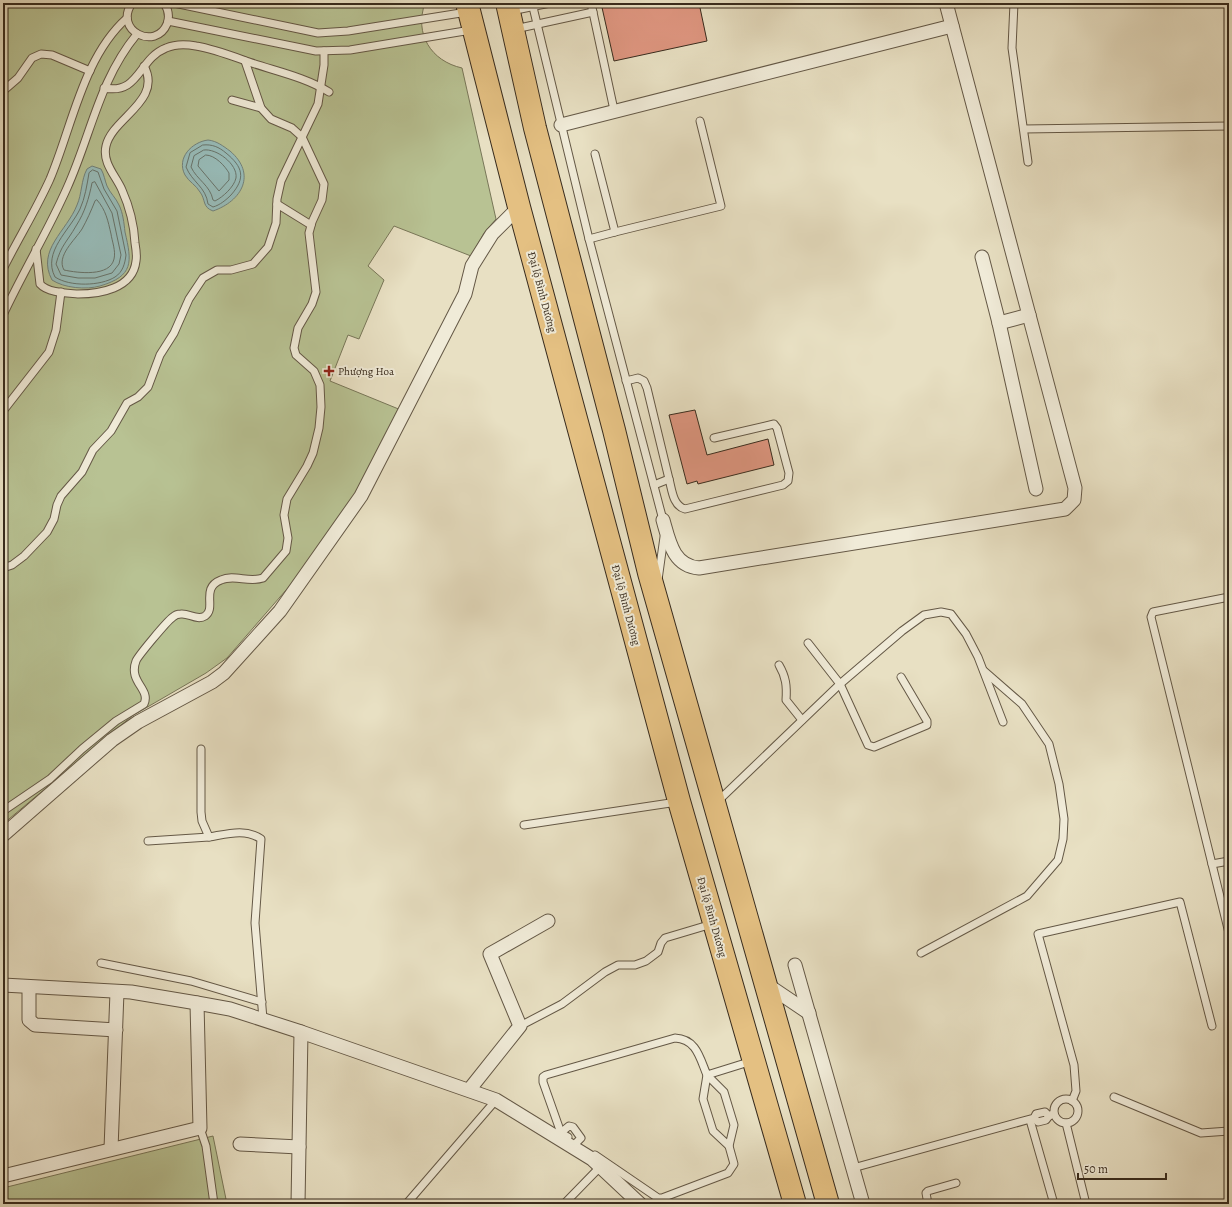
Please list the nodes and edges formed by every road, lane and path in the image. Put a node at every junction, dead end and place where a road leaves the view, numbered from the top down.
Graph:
1 (132, 3) edge
2 (164, 3) edge
3 (174, 3) edge
4 (549, 3) edge
5 (591, 3) edge
6 (946, 3) edge
7 (1014, 3) edge
8 (533, 5) edge
9 (593, 12) junction
10 (470, 15) edge
11 (510, 15) edge
12 (127, 18) junction
13 (168, 21) junction
14 (537, 24) junction
15 (952, 26) junction
16 (137, 34) junction
17 (324, 51) junction
18 (245, 61) junction
19 (144, 66) junction
20 (90, 71) junction
21 (104, 88) junction
22 (321, 88) junction
23 (3, 91) edge
24 (328, 92) dead end
25 (232, 100) dead end
26 (261, 108) junction
27 (614, 110) junction
28 (700, 121) dead end
29 (561, 125) junction
30 (1229, 126) edge
31 (1024, 129) junction
32 (302, 137) junction
33 (595, 154) dead end
34 (1028, 162) dead end
35 (277, 204) junction
36 (519, 207) junction
37 (311, 225) junction
38 (615, 232) junction
39 (589, 239) junction
40 (36, 249) junction
41 (982, 257) dead end
42 (3, 269) edge
43 (61, 292) junction
44 (3, 315) edge
45 (1029, 315) junction
46 (999, 323) junction
47 (626, 381) junction
48 (3, 411) edge
49 (714, 438) dead end
50 (669, 479) junction
51 (654, 485) junction
52 (1036, 489) dead end
53 (663, 522) junction
54 (3, 568) edge
55 (1229, 597) edge
56 (657, 602) junction
57 (808, 643) dead end
58 (780, 665) dead end
59 (983, 669) junction
60 (901, 677) dead end
61 (840, 684) junction
62 (802, 720) junction
63 (1003, 722) dead end
64 (200, 749) dead end
65 (679, 801) junction
66 (715, 803) junction
67 (3, 811) edge
68 (524, 826) dead end
69 (3, 835) edge
70 (209, 837) junction
71 (148, 841) dead end
72 (1229, 861) edge
73 (1212, 864) junction
74 (548, 921) dead end
75 (714, 923) junction
76 (1229, 933) edge
77 (921, 953) dead end
78 (102, 963) dead end
79 (795, 965) dead end
80 (764, 983) junction
81 (3, 985) edge
82 (29, 987) junction
83 (117, 992) junction
84 (262, 1002) junction
85 (197, 1003) junction
86 (809, 1013) junction
87 (263, 1019) junction
88 (520, 1026) junction
89 (1212, 1026) dead end
90 (116, 1030) junction
91 (302, 1032) junction
92 (754, 1060) junction
93 (707, 1075) junction
94 (469, 1090) junction
95 (1114, 1097) dead end
96 (496, 1100) junction
97 (1072, 1101) junction
98 (1052, 1115) junction
99 (1032, 1119) junction
100 (1066, 1123) junction
101 (200, 1128) junction
102 (1229, 1131) edge
103 (559, 1135) junction
104 (240, 1144) dead end
105 (574, 1145) junction
106 (729, 1146) junction
107 (299, 1147) junction
108 (111, 1149) junction
109 (601, 1166) junction
110 (853, 1168) junction
111 (3, 1176) edge
112 (956, 1183) dead end
113 (408, 1202) dead end
114 (214, 1204) edge
115 (298, 1204) edge
116 (564, 1204) edge
117 (640, 1204) edge
118 (795, 1204) edge
119 (828, 1204) edge
120 (863, 1204) edge
121 (928, 1204) edge
122 (1054, 1204) edge
123 (1086, 1204) edge

1 - 12 lane
2 - 13 lane
3 - 10 lane
4 - 8 lane
5 - 9 lane
6 - 15 street
7 - 31 lane
8 - 11 lane
8 - 14 lane
9 - 14 lane
9 - 27 lane
10 - 17 lane
10 - 36 highway, Đại lộ Bình Dương
11 - 14 lane
11 - 56 highway
12 - 16 lane
12 - 20 lane
13 - 16 lane
13 - 17 lane
14 - 29 lane
15 - 27 street
15 - 45 street
16 - 21 lane
17 - 22 lane
18 - 19 lane
18 - 22 lane
18 - 26 lane
19 - 21 lane
19 - 43 lane
20 - 23 lane
20 - 42 lane
21 - 40 lane
22 - 24 lane
22 - 32 lane
25 - 26 lane
26 - 32 lane
27 - 29 street
28 - 38 lane
29 - 39 lane
30 - 31 lane
31 - 34 lane
32 - 35 lane
32 - 37 lane
33 - 38 lane
35 - 37 lane
35 - 54 lane
36 - 65 highway, Đại lộ Bình Dương
36 - 69 street
37 - 67 lane
38 - 39 lane
39 - 47 lane
40 - 43 lane
40 - 44 lane
41 - 46 street
43 - 48 lane
45 - 46 street
45 - 53 street
46 - 52 street
47 - 50 lane
47 - 51 lane
49 - 50 lane
50 - 51 lane
51 - 53 lane
53 - 56 lane
55 - 73 lane
56 - 66 highway
57 - 61 lane
58 - 62 lane
59 - 61 lane
59 - 63 lane
59 - 77 lane
60 - 61 lane
61 - 62 lane
62 - 66 lane
64 - 70 lane
65 - 68 lane
65 - 75 highway, Đại lộ Bình Dương
66 - 80 highway
70 - 71 lane
70 - 84 lane
72 - 73 lane
73 - 76 lane
74 - 88 street
75 - 88 lane
75 - 92 highway, Đại lộ Bình Dương
78 - 84 lane
79 - 86 street
80 - 86 street
80 - 119 highway
81 - 82 street
82 - 83 street
82 - 90 street
83 - 85 street
83 - 90 street
84 - 87 lane
85 - 87 street
85 - 101 street
86 - 110 street
87 - 91 street
88 - 94 street
89 - 97 lane
90 - 108 street
91 - 94 street
91 - 107 street
92 - 93 lane
92 - 118 highway, Đại lộ Bình Dương
93 - 103 lane
93 - 106 lane
93 - 106 lane
94 - 96 street
95 - 102 lane
96 - 103 street
96 - 113 lane
97 - 98 lane
97 - 100 lane
98 - 99 lane
98 - 100 lane
99 - 110 lane
99 - 122 lane
100 - 123 lane
101 - 108 street
101 - 114 lane
103 - 105 street
104 - 107 street
105 - 106 lane
105 - 109 street
107 - 115 street
108 - 111 street
109 - 116 lane
109 - 117 street
110 - 120 street
112 - 121 lane

